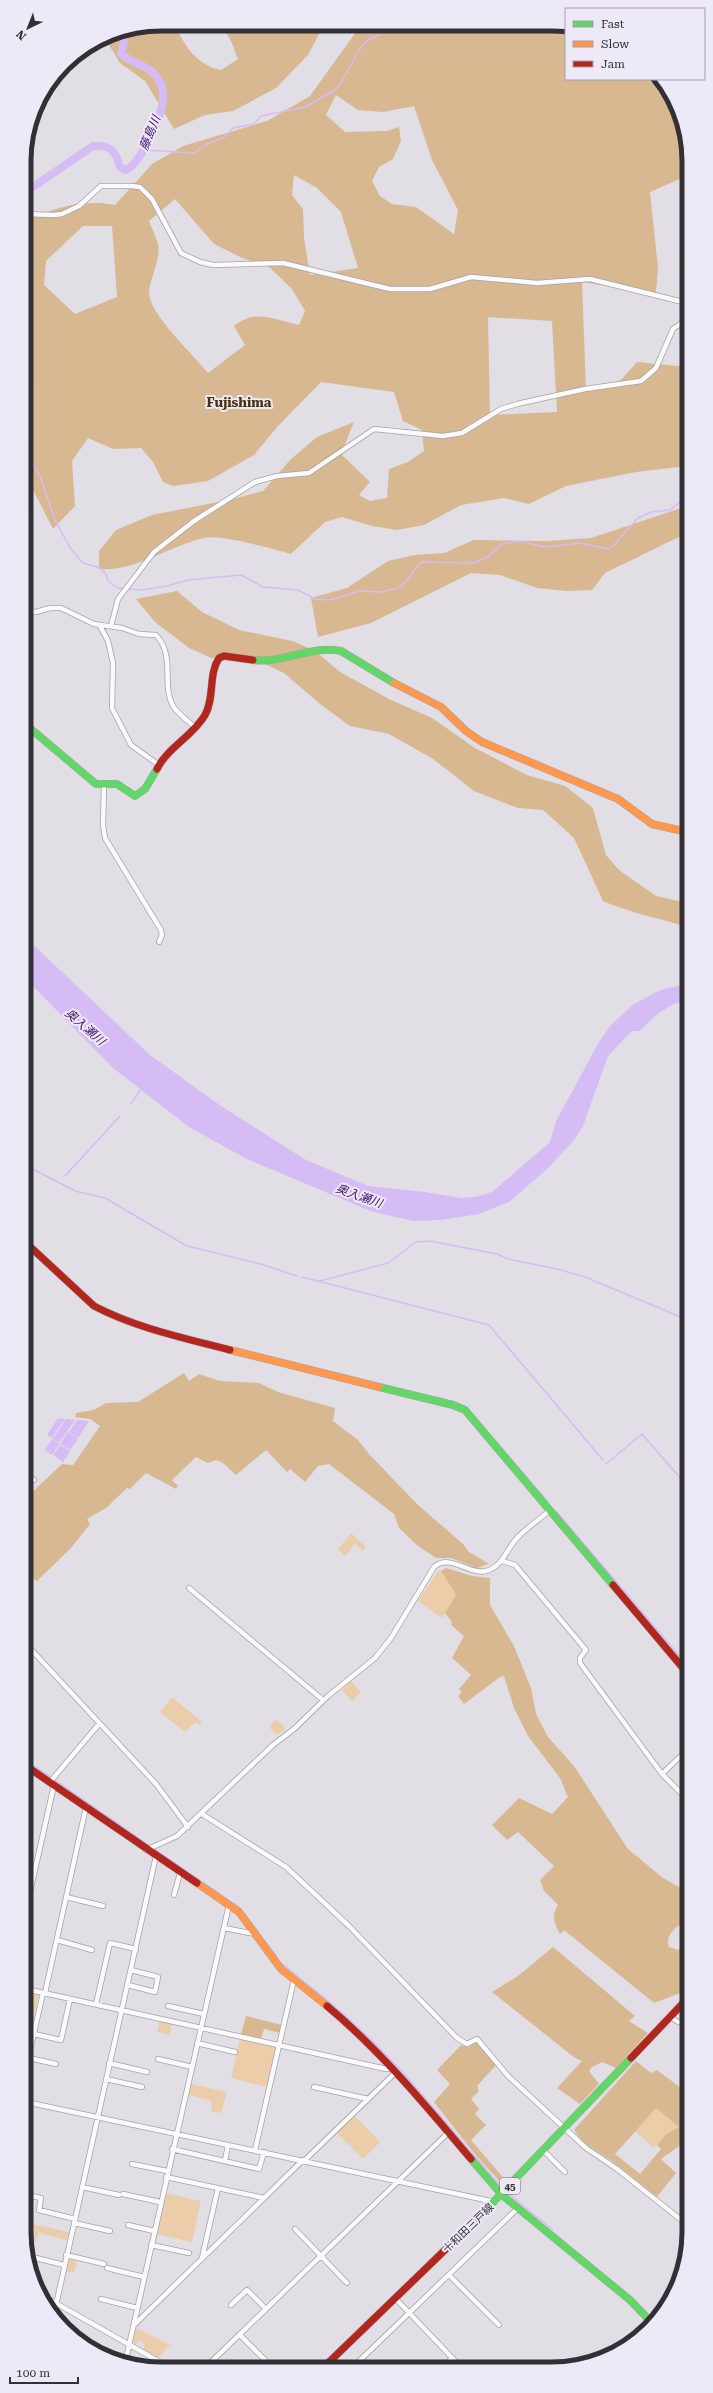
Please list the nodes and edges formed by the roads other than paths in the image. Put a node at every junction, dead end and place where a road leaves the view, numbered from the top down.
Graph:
1 (31, 214) edge
2 (682, 302) edge
3 (682, 323) edge
4 (31, 612) edge
5 (100, 626) junction
6 (111, 626) junction
7 (196, 728) junction
8 (31, 729) edge
9 (159, 765) junction
10 (104, 785) junction
11 (682, 831) edge
12 (159, 942) dead end
13 (31, 1247) edge
14 (31, 1478) edge
15 (34, 1480) dead end
16 (550, 1510) junction
17 (502, 1561) junction
18 (189, 1588) dead end
19 (31, 1649) edge
20 (682, 1667) edge
21 (323, 1700) junction
22 (99, 1724) junction
23 (682, 1755) edge
24 (31, 1769) edge
25 (662, 1774) junction
26 (53, 1781) junction
27 (682, 1794) edge
28 (86, 1807) junction
29 (202, 1814) junction
30 (188, 1827) junction
31 (149, 1848) junction
32 (156, 1856) junction
33 (180, 1873) junction
34 (31, 1886) edge
35 (174, 1895) dead end
36 (66, 1898) junction
37 (229, 1905) junction
38 (103, 1906) dead end
39 (224, 1928) junction
40 (255, 1934) junction
41 (57, 1940) junction
42 (136, 1949) junction
43 (92, 1950) dead end
44 (131, 1970) junction
45 (294, 1980) junction
46 (128, 1985) junction
47 (31, 1990) edge
48 (44, 1993) junction
49 (70, 1999) junction
50 (96, 2004) junction
51 (168, 2006) dead end
52 (682, 2006) edge
53 (122, 2010) junction
54 (204, 2014) junction
55 (672, 2018) junction
56 (682, 2022) edge
57 (201, 2028) junction
58 (34, 2034) junction
59 (197, 2043) junction
60 (279, 2044) junction
61 (31, 2048) edge
62 (235, 2052) dead end
63 (31, 2058) edge
64 (158, 2059) dead end
65 (109, 2063) junction
66 (56, 2064) dead end
67 (192, 2067) junction
68 (394, 2070) junction
69 (147, 2072) dead end
70 (106, 2079) junction
71 (142, 2087) dead end
72 (314, 2087) dead end
73 (368, 2099) junction
74 (31, 2103) edge
75 (97, 2117) junction
76 (566, 2128) junction
77 (449, 2132) junction
78 (176, 2133) junction
79 (228, 2145) junction
80 (172, 2149) junction
81 (255, 2150) junction
82 (544, 2150) junction
83 (264, 2152) junction
84 (304, 2160) junction
85 (225, 2161) junction
86 (132, 2164) dead end
87 (565, 2172) dead end
88 (166, 2174) junction
89 (400, 2180) junction
90 (82, 2187) junction
91 (218, 2188) junction
92 (502, 2195) junction
93 (31, 2196) edge
94 (264, 2198) junction
95 (160, 2202) junction
96 (495, 2202) junction
97 (518, 2208) junction
98 (680, 2219) dead end
99 (75, 2221) junction
100 (128, 2225) dead end
101 (295, 2229) dead end
102 (110, 2231) dead end
103 (154, 2231) junction
104 (151, 2245) junction
105 (189, 2253) dead end
106 (66, 2255) junction
107 (321, 2256) junction
108 (34, 2258) edge
109 (202, 2258) junction
110 (64, 2265) junction
111 (449, 2275) junction
112 (144, 2277) junction
113 (347, 2283) dead end
114 (395, 2298) junction
115 (101, 2299) dead end
116 (50, 2300) edge
117 (56, 2303) junction
118 (231, 2305) dead end
119 (55, 2307) edge
120 (137, 2308) junction
121 (266, 2309) junction
122 (409, 2313) junction
123 (649, 2319) edge
124 (499, 2325) dead end
125 (133, 2326) junction
126 (240, 2334) junction
127 (129, 2344) junction
128 (126, 2357) edge
129 (452, 2358) junction
130 (161, 2362) edge
131 (211, 2362) edge
132 (267, 2362) dead end
133 (329, 2362) edge
134 (358, 2362) edge
135 (448, 2362) edge
136 (456, 2362) edge

1 - 2 street
3 - 6 street
4 - 5 street
5 - 6 street
5 - 9 street
6 - 7 street
7 - 9 street
7 - 11 street
8 - 10 street
9 - 10 street
10 - 12 street
13 - 16 street
14 - 15 street
16 - 17 street
16 - 20 street
17 - 21 street
17 - 25 street
18 - 21 street
19 - 22 street
21 - 29 street
22 - 26 street
22 - 30 street
23 - 25 street
24 - 26 street
25 - 27 street
26 - 28 street
26 - 34 street
28 - 31 street
28 - 36 street
29 - 30 street
29 - 76 street
30 - 31 street
31 - 32 street
32 - 33 street
32 - 42 street
33 - 35 street
33 - 37 street
36 - 38 street
36 - 41 street
37 - 39 street
37 - 40 street
39 - 40 street
39 - 54 street
40 - 45 street
41 - 43 street
41 - 48 street
42 - 44 street
42 - 50 street
44 - 46 street
44 - 46 street
45 - 60 street
45 - 68 street
46 - 53 street
47 - 48 street
48 - 49 street
48 - 58 street
49 - 50 street
49 - 58 street
50 - 53 street
51 - 54 street
52 - 55 street, 十和田三戸線 / 45
53 - 57 street
53 - 65 street
54 - 57 street
55 - 56 street
55 - 76 street, 十和田三戸線 / 45
57 - 59 street
57 - 60 street
58 - 61 street
59 - 62 street
59 - 67 street
60 - 68 street
60 - 81 street
63 - 66 street
64 - 67 street
65 - 69 street
65 - 70 street
67 - 78 street
68 - 73 street
68 - 77 street
70 - 71 street
70 - 75 street
72 - 73 street
73 - 84 street
74 - 75 street
75 - 78 street
75 - 90 street
76 - 82 street, 十和田三戸線 / 45
76 - 98 street
77 - 89 street
77 - 92 street
78 - 79 street
78 - 80 street
79 - 81 street
79 - 85 street
80 - 85 street
80 - 88 street
81 - 83 street
82 - 87 street
82 - 92 street, 十和田三戸線 / 45
83 - 84 street
83 - 85 street
84 - 89 street
84 - 94 street
86 - 88 street
88 - 91 street
88 - 95 street
89 - 96 street
89 - 107 street
90 - 95 street
90 - 99 street
91 - 94 street
91 - 109 street
92 - 96 street, 十和田三戸線 / 45
92 - 97 street
93 - 99 street
94 - 109 street
95 - 103 street
96 - 114 street, 十和田三戸線 / 45
97 - 111 street
97 - 123 street
99 - 102 street
99 - 106 street
100 - 103 street
101 - 107 street
103 - 104 street
104 - 105 street
104 - 112 street
106 - 110 street
106 - 112 street
107 - 113 street
107 - 121 street
108 - 110 street
109 - 125 street
110 - 117 street
111 - 122 street
111 - 124 street
112 - 120 street
114 - 122 street
114 - 133 street, 十和田三戸線 / 45
115 - 120 street
116 - 117 street
117 - 119 street
117 - 127 street
118 - 121 street
120 - 125 street
121 - 126 street
122 - 129 street
122 - 134 street
125 - 127 street
126 - 131 street
126 - 132 street
127 - 128 street
127 - 130 street
129 - 135 street
129 - 136 street

